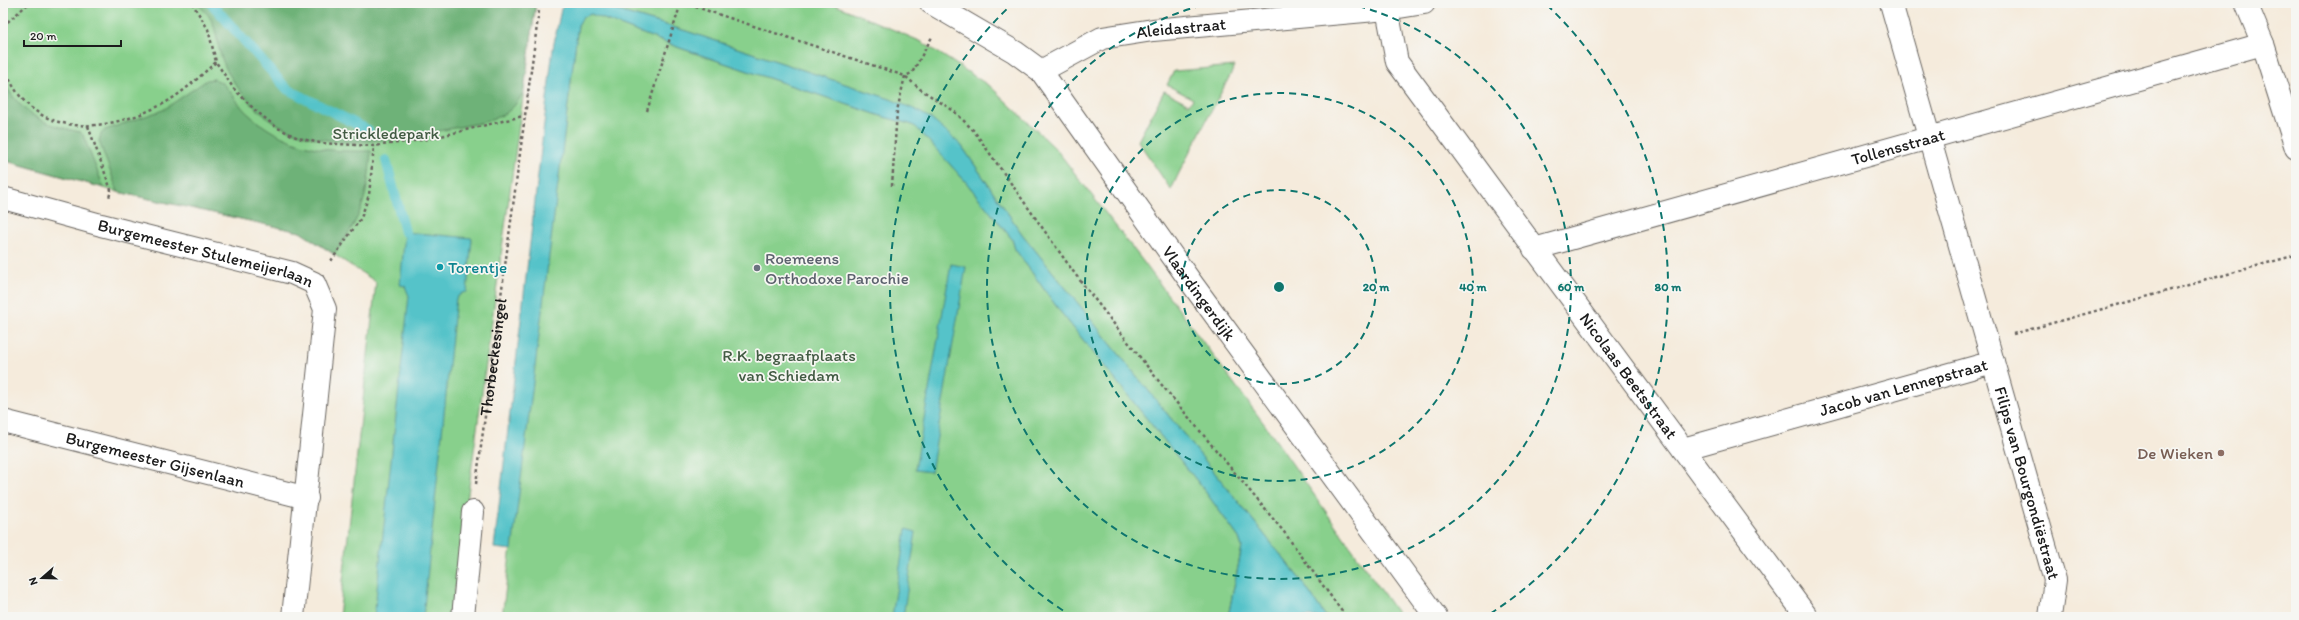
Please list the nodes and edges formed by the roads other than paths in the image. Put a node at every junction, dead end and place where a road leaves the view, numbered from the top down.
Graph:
1 (931, 3) edge
2 (1424, 3) edge
3 (1891, 3) edge
4 (2246, 3) edge
5 (1387, 9) junction
6 (2263, 44) junction
7 (1041, 70) junction
8 (1930, 137) junction
9 (2296, 148) edge
10 (3, 198) edge
11 (1534, 249) junction
12 (1993, 362) junction
13 (3, 421) edge
14 (1683, 449) junction
15 (307, 498) junction
16 (472, 512) road end
17 (292, 617) edge
18 (463, 617) edge
19 (1436, 617) edge
20 (1807, 617) edge
21 (2050, 617) edge

1 - 7 street, Vlaardingerdijk
2 - 5 street, Aleidastraat
3 - 8 street, Filips van Bourgondiëstraat
4 - 6 street
5 - 7 street, Aleidastraat
5 - 11 street, Nicolaas Beetsstraat
6 - 8 street, Tollensstraat
6 - 9 street
7 - 19 street, Vlaardingerdijk
8 - 11 street, Tollensstraat
8 - 12 street, Filips van Bourgondiëstraat
10 - 15 street, Burgemeester Stulemeijerlaan
11 - 14 street, Nicolaas Beetsstraat
12 - 14 street, Jacob van Lennepstraat
12 - 21 street, Filips van Bourgondiëstraat
13 - 15 street, Burgemeester Gijsenlaan
14 - 20 street, Nicolaas Beetsstraat
15 - 17 street, Burgemeester Stulemeijerlaan
16 - 18 street

